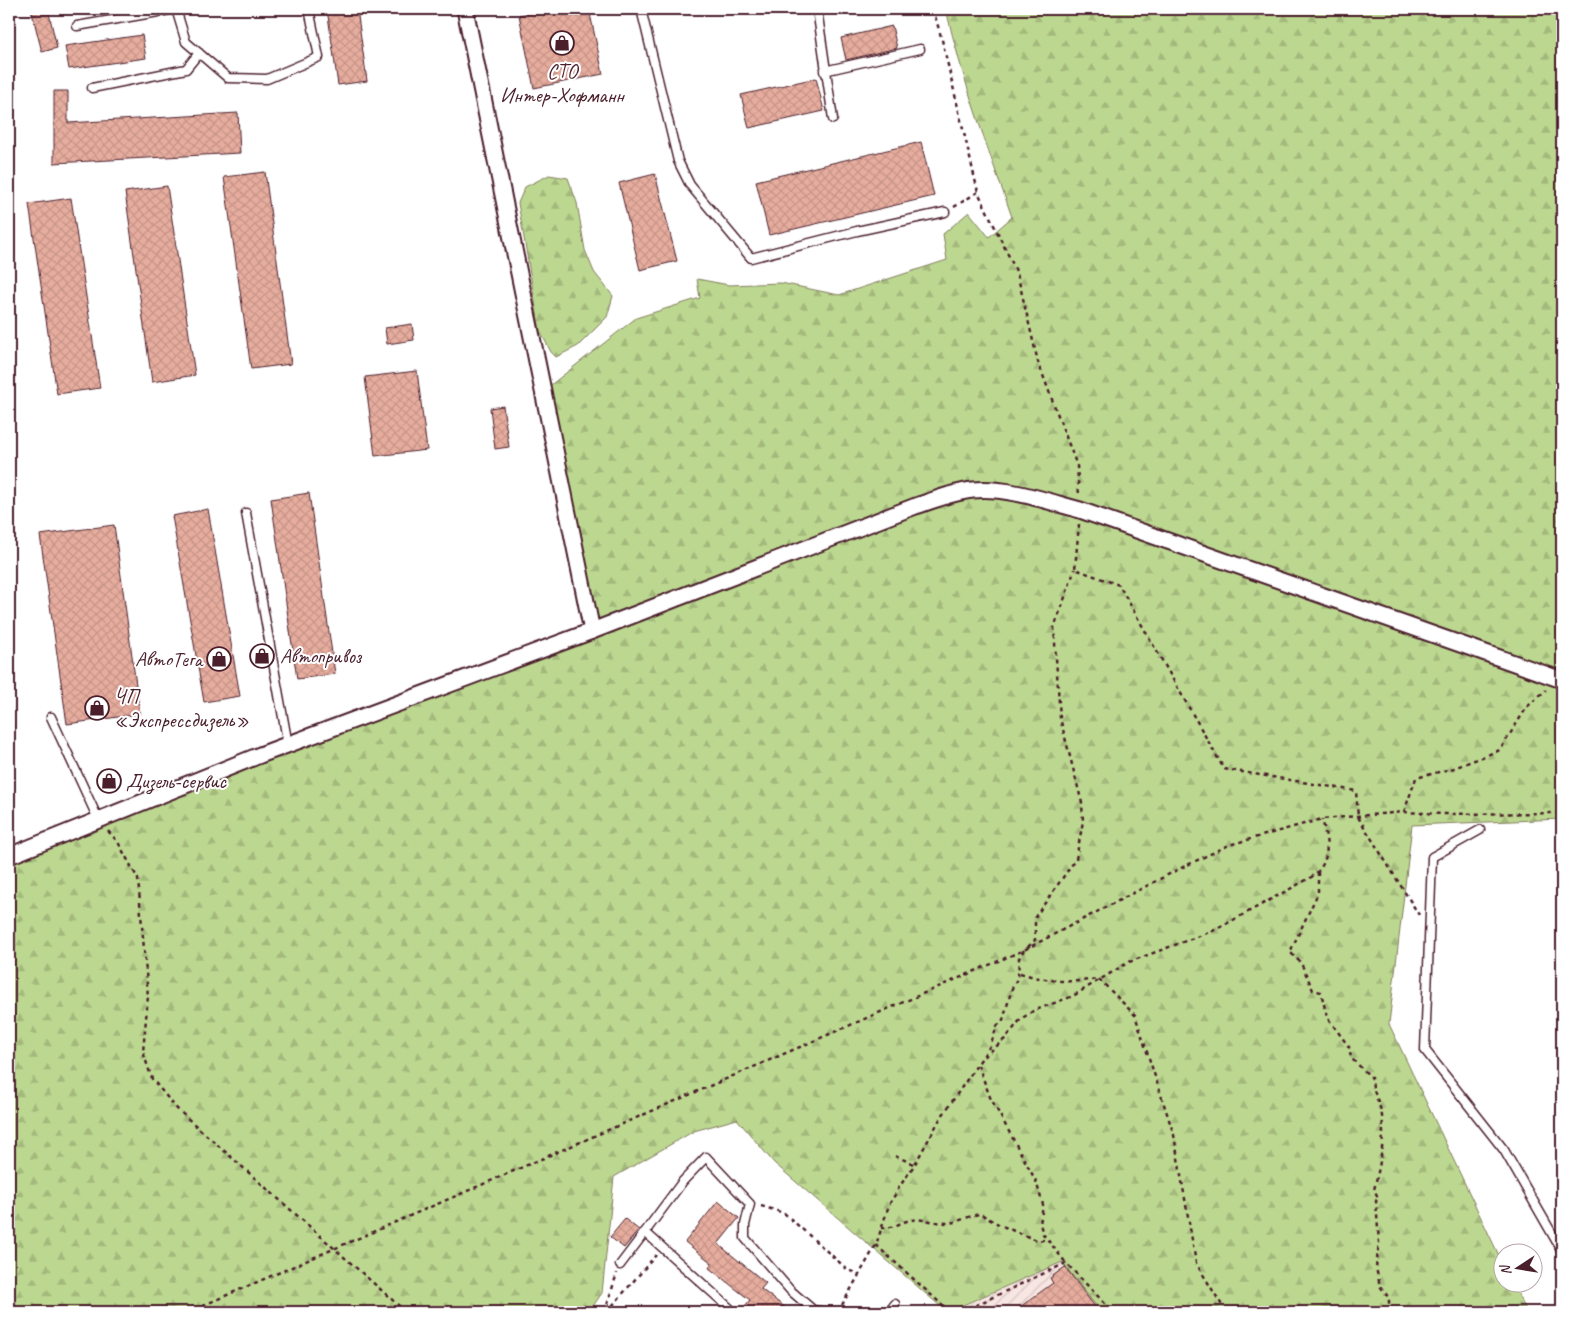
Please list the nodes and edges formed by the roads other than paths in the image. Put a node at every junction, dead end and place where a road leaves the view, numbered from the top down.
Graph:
1 (176, 9) edge
2 (309, 9) edge
3 (465, 9) edge
4 (640, 9) edge
5 (817, 9) edge
6 (77, 26) dead end
7 (920, 49) dead end
8 (199, 53) junction
9 (824, 71) junction
10 (92, 88) dead end
11 (832, 119) dead end
12 (945, 212) road end
13 (246, 513) dead end
14 (592, 632) junction
15 (1560, 680) edge
16 (50, 717) dead end
17 (288, 745) junction
18 (99, 821) junction
19 (1480, 830) dead end
20 (9, 856) edge
21 (645, 1232) junction
22 (1559, 1237) edge
23 (1562, 1251) edge
24 (620, 1264) road end
25 (894, 1304) dead end
26 (734, 1312) edge
27 (825, 1312) edge
28 (890, 1312) edge

1 - 6 lane
1 - 8 lane
2 - 8 lane
3 - 14 street
4 - 12 lane
5 - 9 lane
7 - 9 lane
8 - 10 lane
9 - 11 lane
13 - 17 lane
14 - 15 street
14 - 17 street
16 - 18 lane
17 - 18 street
18 - 20 street
19 - 22 lane
21 - 24 lane
21 - 26 lane
21 - 27 lane
22 - 23 lane
25 - 28 lane

